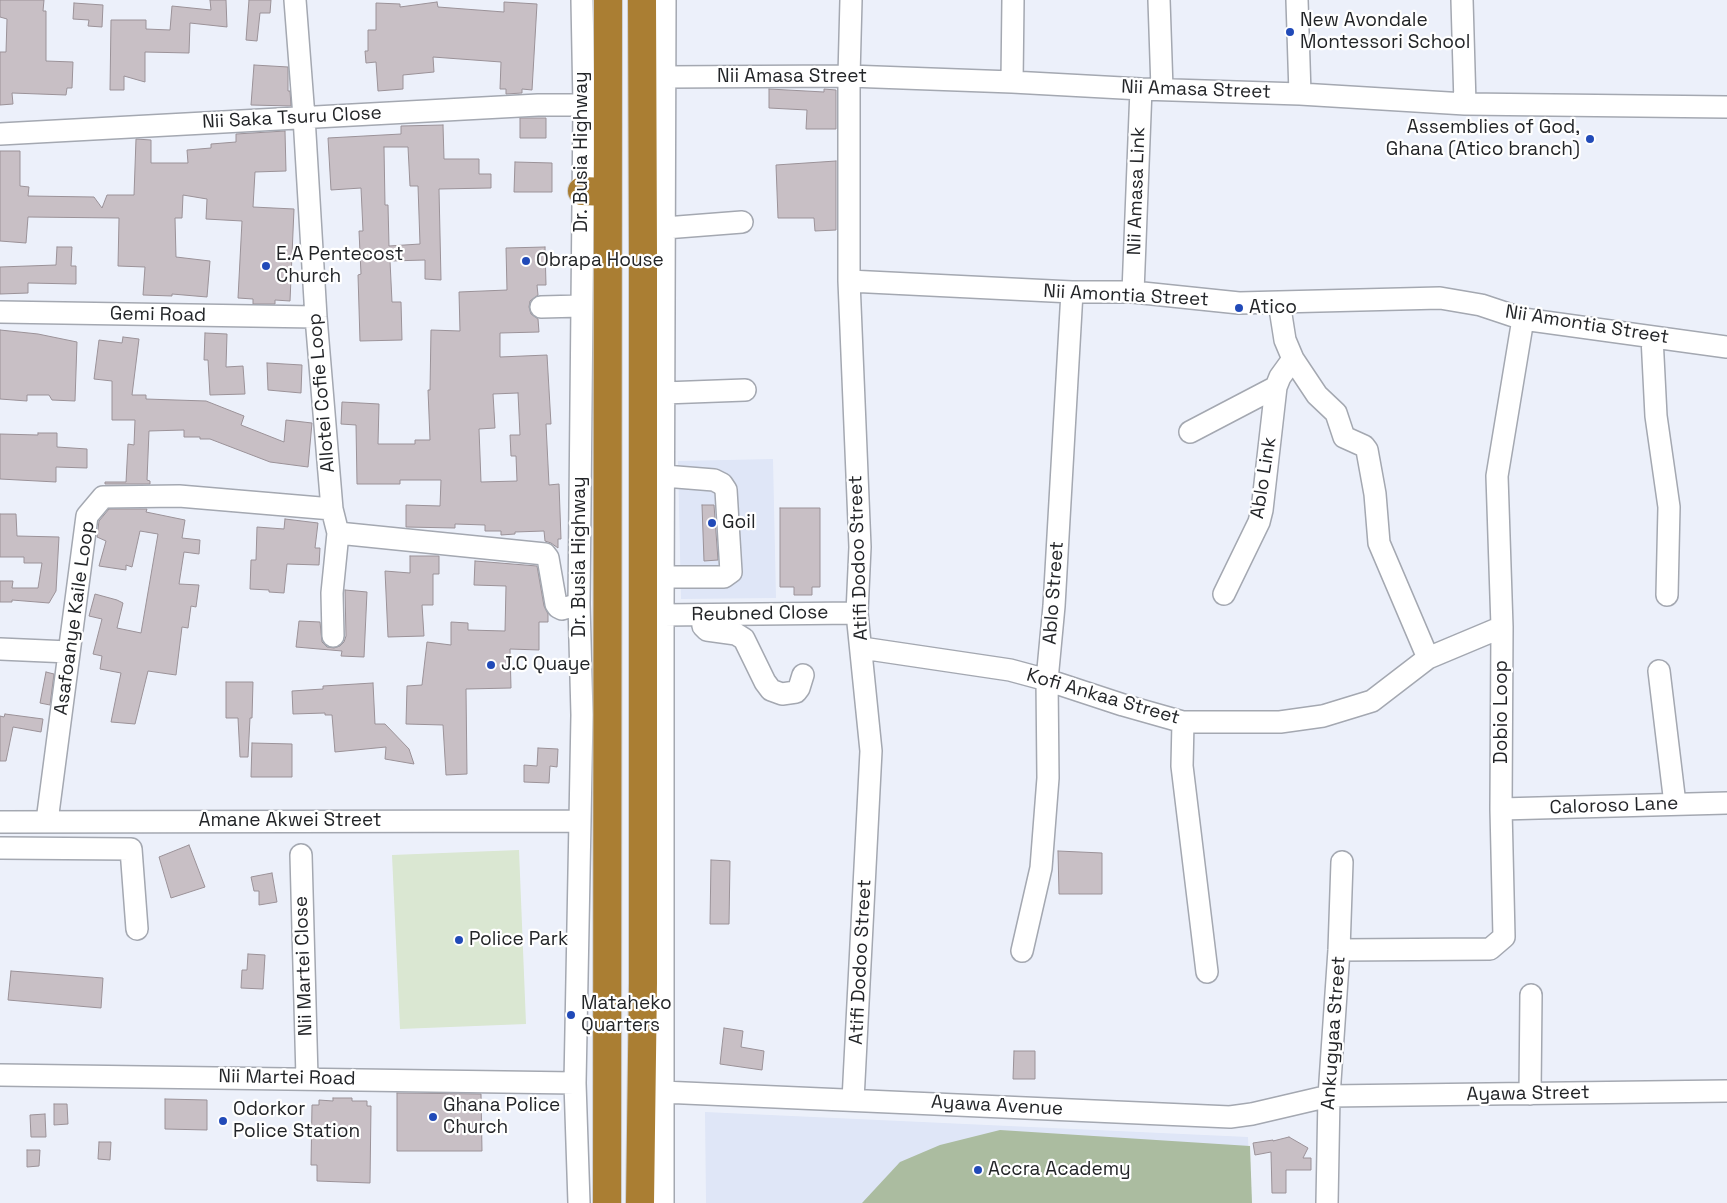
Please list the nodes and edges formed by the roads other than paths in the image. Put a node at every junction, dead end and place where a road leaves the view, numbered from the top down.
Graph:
1 (295, 0) edge
2 (582, 0) edge
3 (608, 0) edge
4 (642, 0) edge
5 (666, 0) edge
6 (851, 0) edge
7 (1013, 0) edge
8 (1159, 0) edge
9 (1297, 0) edge
10 (1462, 0) edge
11 (849, 76) junction
12 (666, 77) junction
13 (1012, 82) junction
14 (1151, 89) junction
15 (1300, 94) junction
16 (1465, 104) junction
17 (584, 105) junction
18 (1727, 107) edge
19 (304, 117) junction
20 (0, 134) edge
21 (594, 191) junction
22 (742, 222) dead end
23 (665, 228) junction
24 (849, 281) junction
25 (1072, 292) junction
26 (1133, 292) junction
27 (1279, 302) junction
28 (581, 306) junction
29 (541, 307) dead end
30 (0, 312) edge
31 (316, 317) junction
32 (1523, 319) junction
33 (1652, 337) junction
34 (1727, 348) edge
35 (1293, 359) junction
36 (1276, 387) junction
37 (744, 390) dead end
38 (664, 393) junction
39 (1190, 432) dead end
40 (664, 476) junction
41 (332, 509) junction
42 (338, 533) junction
43 (664, 577) junction
44 (1224, 594) dead end
45 (1667, 595) dead end
46 (579, 604) junction
47 (857, 613) junction
48 (663, 615) junction
49 (702, 615) junction
50 (1502, 627) junction
51 (333, 636) dead end
52 (862, 648) junction
53 (0, 650) edge
54 (69, 652) junction
55 (1428, 658) junction
56 (1659, 671) dead end
57 (803, 675) dead end
58 (1047, 680) junction
59 (1183, 722) junction
60 (1727, 803) edge
61 (1676, 804) junction
62 (1501, 809) junction
63 (47, 821) junction
64 (580, 821) junction
65 (0, 822) edge
66 (0, 848) edge
67 (300, 855) dead end
68 (1342, 862) dead end
69 (137, 929) dead end
70 (1339, 950) junction
71 (1022, 951) dead end
72 (1207, 972) dead end
73 (1531, 995) dead end
74 (0, 1075) edge
75 (307, 1078) junction
76 (574, 1083) junction
77 (1727, 1091) edge
78 (662, 1092) junction
79 (1530, 1094) junction
80 (1329, 1096) junction
81 (853, 1100) junction
82 (579, 1203) edge
83 (607, 1203) edge
84 (640, 1203) edge
85 (663, 1203) edge
86 (1328, 1203) edge

1 - 19 street, Allotei Cofie Loop
2 - 17 street, Dr. Busia Highway
3 - 21 highway, Dr. Busia Highway
4 - 84 highway
5 - 12 street
6 - 11 street, Atifi Dodoo Street
7 - 13 street
8 - 14 street, Nii Amasa Link
9 - 15 street
10 - 16 street
11 - 12 street, Nii Amasa Street
11 - 13 street, Nii Amasa Street
11 - 24 street, Atifi Dodoo Street
12 - 23 street
13 - 14 street, Nii Amasa Street
14 - 15 street, Nii Amasa Street
14 - 26 street, Nii Amasa Link
15 - 16 street, Nii Amasa Street
16 - 18 street, Nii Amasa Street
17 - 19 street, Nii Saka Tsuru Close
17 - 21 street, Dr. Busia Highway
19 - 20 street, Nii Saka Tsuru Close
19 - 31 street, Allotei Cofie Loop
21 - 28 street, Dr. Busia Highway
21 - 83 highway, Dr. Busia Highway
22 - 23 street
23 - 38 street
24 - 25 street, Nii Amontia Street
24 - 47 street, Atifi Dodoo Street
25 - 26 street, Nii Amontia Street
25 - 58 street, Ablo Street
26 - 27 street, Nii Amontia Street
27 - 32 street, Nii Amontia Street
27 - 35 street
28 - 29 street
28 - 46 street, Dr. Busia Highway
30 - 31 street, Gemi Road
31 - 41 street, Allotei Cofie Loop
32 - 33 street, Nii Amontia Street
32 - 50 street, Dobio Loop
33 - 34 street, Nii Amontia Street
33 - 45 street
35 - 36 street, Ablo Link
35 - 55 street
36 - 39 street
36 - 44 street, Ablo Link
37 - 38 street
38 - 40 street
40 - 43 street
40 - 43 street
41 - 42 street, Allotei Cofie Loop
41 - 54 street, Asafoanye Kaile Loop
42 - 46 street
42 - 51 street, Allotei Cofie Loop
43 - 48 street
46 - 64 street, Dr. Busia Highway
47 - 49 street, Reubned Close
47 - 52 street, Atifi Dodoo Street
48 - 49 street, Reubned Close
48 - 78 street
49 - 57 street
50 - 55 street, Kofi Ankaa Street
50 - 62 street, Dobio Loop
52 - 58 street, Kofi Ankaa Street
52 - 81 street, Atifi Dodoo Street
53 - 54 street
54 - 63 street, Asafoanye Kaile Loop
55 - 59 street, Kofi Ankaa Street
56 - 61 street
58 - 59 street, Kofi Ankaa Street
58 - 71 street, Ablo Street
59 - 72 street
60 - 61 street, Caloroso Lane
61 - 62 street, Caloroso Lane
62 - 70 street, Dobio Loop
63 - 64 street, Amane Akwei Street
63 - 65 street, Amane Akwei Street
64 - 76 street, Dr. Busia Highway
66 - 69 street
67 - 75 street, Nii Martei Close
68 - 70 street, Ankugyaa Street
70 - 80 street, Ankugyaa Street
73 - 79 street
74 - 75 street, Nii Martei Road
75 - 76 street, Nii Martei Road
76 - 82 street, Dr. Busia Highway
77 - 79 street, Ayawa Street
78 - 81 street, Ayawa Avenue
78 - 85 street
79 - 80 street, Ayawa Street
80 - 81 street, Ayawa Avenue
80 - 86 street, Ankugyaa Street

